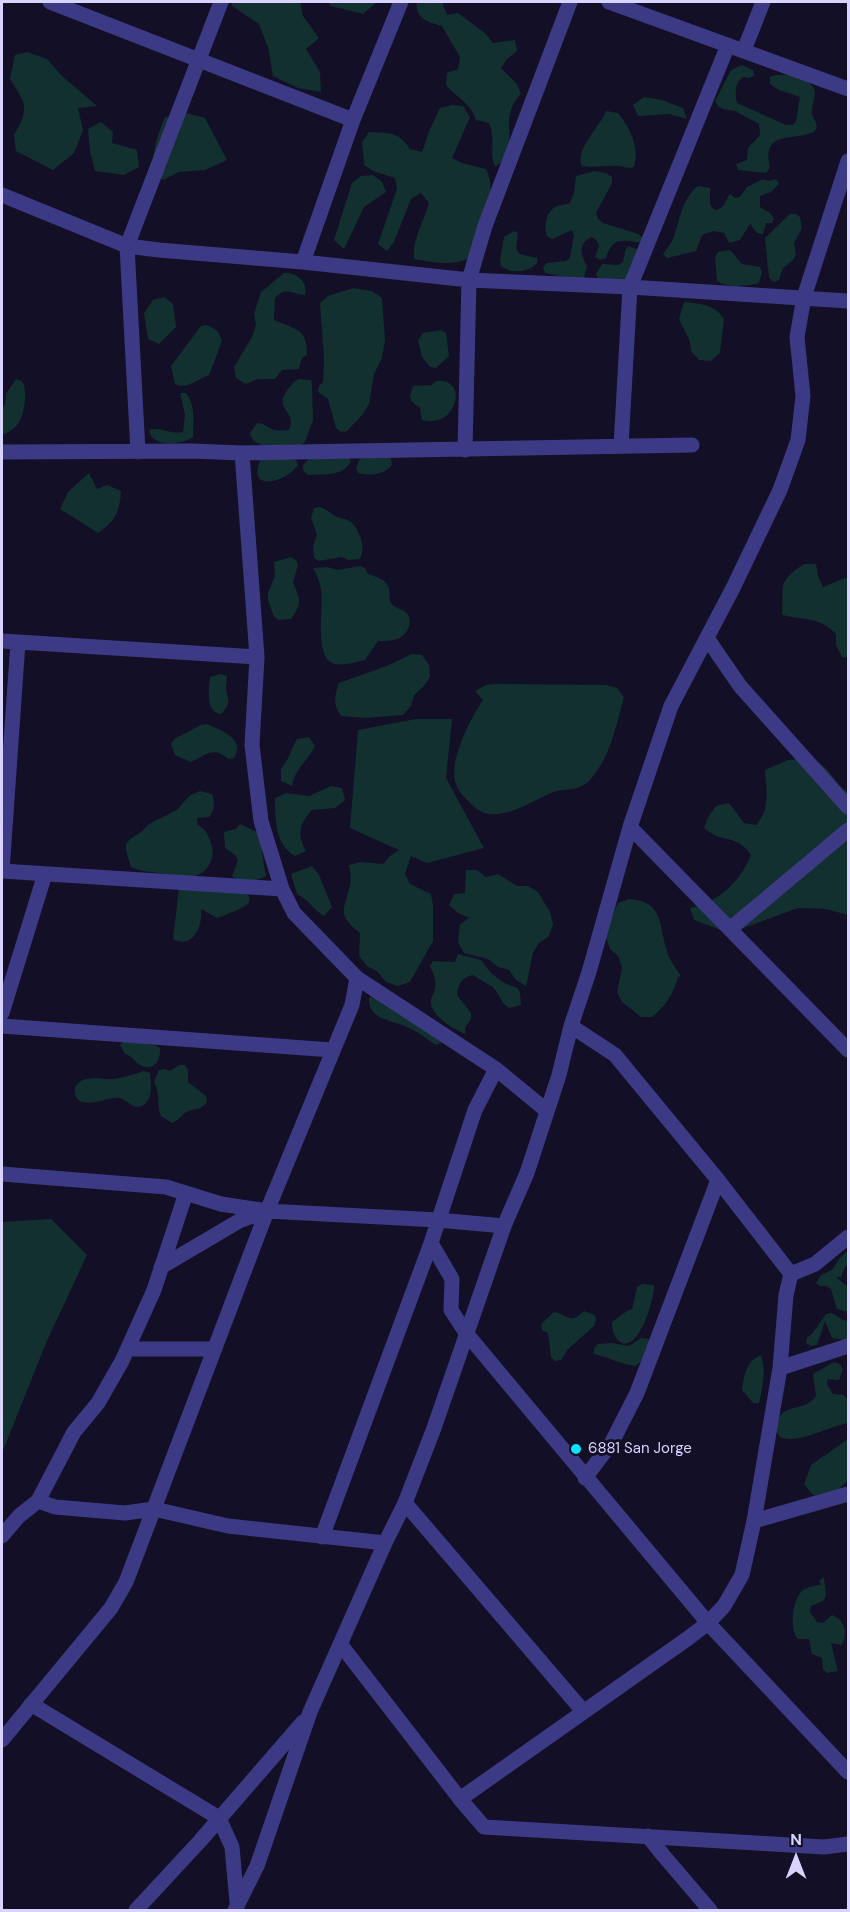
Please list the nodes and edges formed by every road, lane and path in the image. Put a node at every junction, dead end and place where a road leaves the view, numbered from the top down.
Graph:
1 (50, 2) edge
2 (221, 2) edge
3 (401, 2) edge
4 (570, 2) edge
5 (609, 2) edge
6 (763, 2) edge
7 (728, 45) junction
8 (744, 50) junction
9 (198, 60) junction
10 (849, 89) edge
11 (352, 120) junction
12 (849, 161) edge
13 (2, 195) edge
14 (127, 246) junction
15 (303, 262) junction
16 (469, 280) junction
17 (630, 287) junction
18 (804, 297) junction
19 (849, 301) edge
20 (693, 445) dead end
21 (621, 446) junction
22 (465, 450) junction
23 (2, 452) edge
24 (138, 452) junction
25 (242, 453) junction
26 (707, 638) junction
27 (2, 641) edge
28 (18, 642) junction
29 (257, 657) junction
30 (849, 807) edge
31 (630, 827) junction
32 (849, 830) edge
33 (2, 871) edge
34 (45, 874) junction
35 (282, 889) junction
36 (730, 929) junction
37 (357, 978) junction
38 (2, 1013) edge
39 (2, 1026) edge
40 (571, 1026) junction
41 (332, 1050) junction
42 (849, 1050) edge
43 (496, 1069) junction
44 (547, 1111) junction
45 (2, 1174) edge
46 (718, 1180) junction
47 (186, 1193) junction
48 (267, 1211) junction
49 (438, 1220) junction
50 (504, 1226) junction
51 (849, 1237) edge
52 (431, 1243) junction
53 (162, 1267) junction
54 (791, 1274) junction
55 (466, 1333) junction
56 (849, 1346) edge
57 (128, 1349) junction
58 (215, 1350) junction
59 (780, 1368) junction
60 (585, 1478) junction
61 (849, 1494) edge
62 (38, 1501) junction
63 (405, 1503) junction
64 (154, 1509) junction
65 (754, 1521) junction
66 (2, 1536) edge
67 (322, 1537) junction
68 (385, 1543) junction
69 (708, 1623) junction
70 (341, 1645) junction
71 (32, 1704) junction
72 (583, 1711) junction
73 (310, 1712) junction
74 (2, 1740) edge
75 (849, 1772) edge
76 (460, 1799) junction
77 (219, 1818) junction
78 (648, 1836) junction
79 (849, 1844) edge
80 (236, 1907) edge
81 (136, 1911) edge
82 (710, 1911) edge

1 - 9 street
2 - 9 street
3 - 11 street
4 - 16 street
5 - 7 street
6 - 8 street
7 - 8 street
7 - 17 street
8 - 10 street
9 - 11 street
9 - 14 street
11 - 15 street
12 - 18 street
13 - 14 street
14 - 15 street
14 - 24 street
15 - 16 street
16 - 17 street
16 - 22 street
17 - 18 street
17 - 21 street
18 - 19 street
18 - 26 street
20 - 21 street
21 - 22 street
22 - 25 street
23 - 24 street
24 - 25 street
25 - 29 street
26 - 30 street
26 - 31 street
27 - 28 street
28 - 29 street
28 - 33 street
29 - 35 street
31 - 36 street
31 - 40 street
32 - 36 street
33 - 34 street
34 - 35 street
34 - 38 street
35 - 37 street
36 - 42 street
37 - 41 street
37 - 43 street
39 - 41 street
40 - 44 street
40 - 46 street
41 - 48 street
43 - 44 street
43 - 49 street
44 - 50 street
45 - 47 street
46 - 54 street
46 - 60 street
47 - 48 street
47 - 53 street
48 - 49 street
48 - 53 street
48 - 58 street
49 - 50 street
49 - 52 street
50 - 55 street
51 - 54 street
52 - 55 street
52 - 67 street
53 - 57 street
54 - 59 street
55 - 60 street
55 - 63 street
56 - 59 street
57 - 58 street
57 - 62 street
58 - 64 street
59 - 65 street
60 - 69 street
61 - 65 street
62 - 64 street
62 - 66 street
63 - 68 street
63 - 72 street
64 - 67 street
64 - 71 street
65 - 69 street
67 - 68 street
68 - 70 street
69 - 72 street
69 - 75 street
70 - 73 street
70 - 76 street
71 - 74 street
71 - 77 street
72 - 76 street
73 - 77 street
73 - 80 street
76 - 78 street
77 - 80 street
77 - 81 street
78 - 79 street
78 - 82 street

